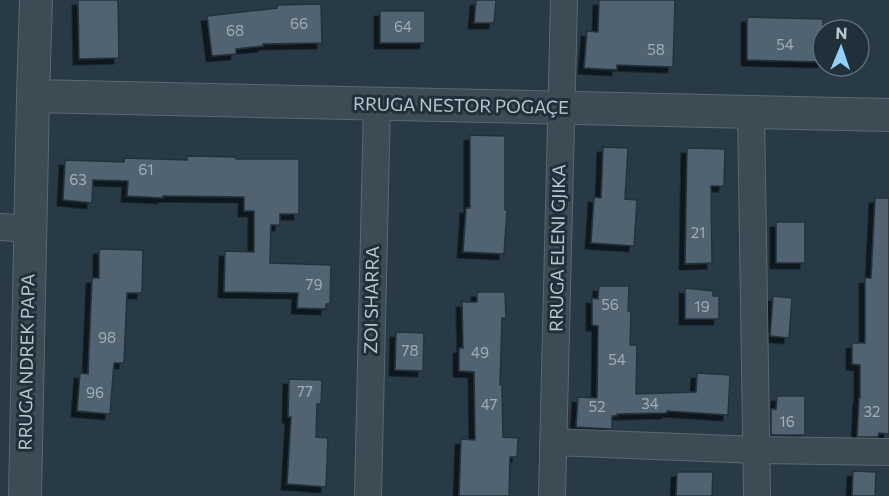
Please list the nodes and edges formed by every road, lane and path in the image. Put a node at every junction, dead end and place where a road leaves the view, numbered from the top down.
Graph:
1 (36, 0) edge
2 (564, 0) edge
3 (33, 96) junction
4 (376, 104) junction
5 (561, 108) junction
6 (752, 112) junction
7 (889, 115) edge
8 (15, 228) edge
9 (553, 442) junction
10 (757, 450) junction
11 (889, 452) edge
12 (25, 496) edge
13 (368, 496) edge
14 (552, 496) edge
15 (757, 496) edge

1 - 3 street, RRUGA NDREK PAPA
2 - 5 street, RRUGA ELENI GJIKA
3 - 4 street, RRUGA NESTOR POGAÇE
3 - 8 street, RRUGA NDREK PAPA
4 - 5 street, RRUGA NESTOR POGAÇE
4 - 13 street, ZOI SHARRA
5 - 6 street, RRUGA NESTOR POGAÇE
5 - 9 street, RRUGA ELENI GJIKA
6 - 7 street, RRUGA NESTOR POGAÇE
6 - 10 street
8 - 12 street, RRUGA NDREK PAPA
9 - 10 street
9 - 14 street, RRUGA ELENI GJIKA
10 - 11 street
10 - 15 street

